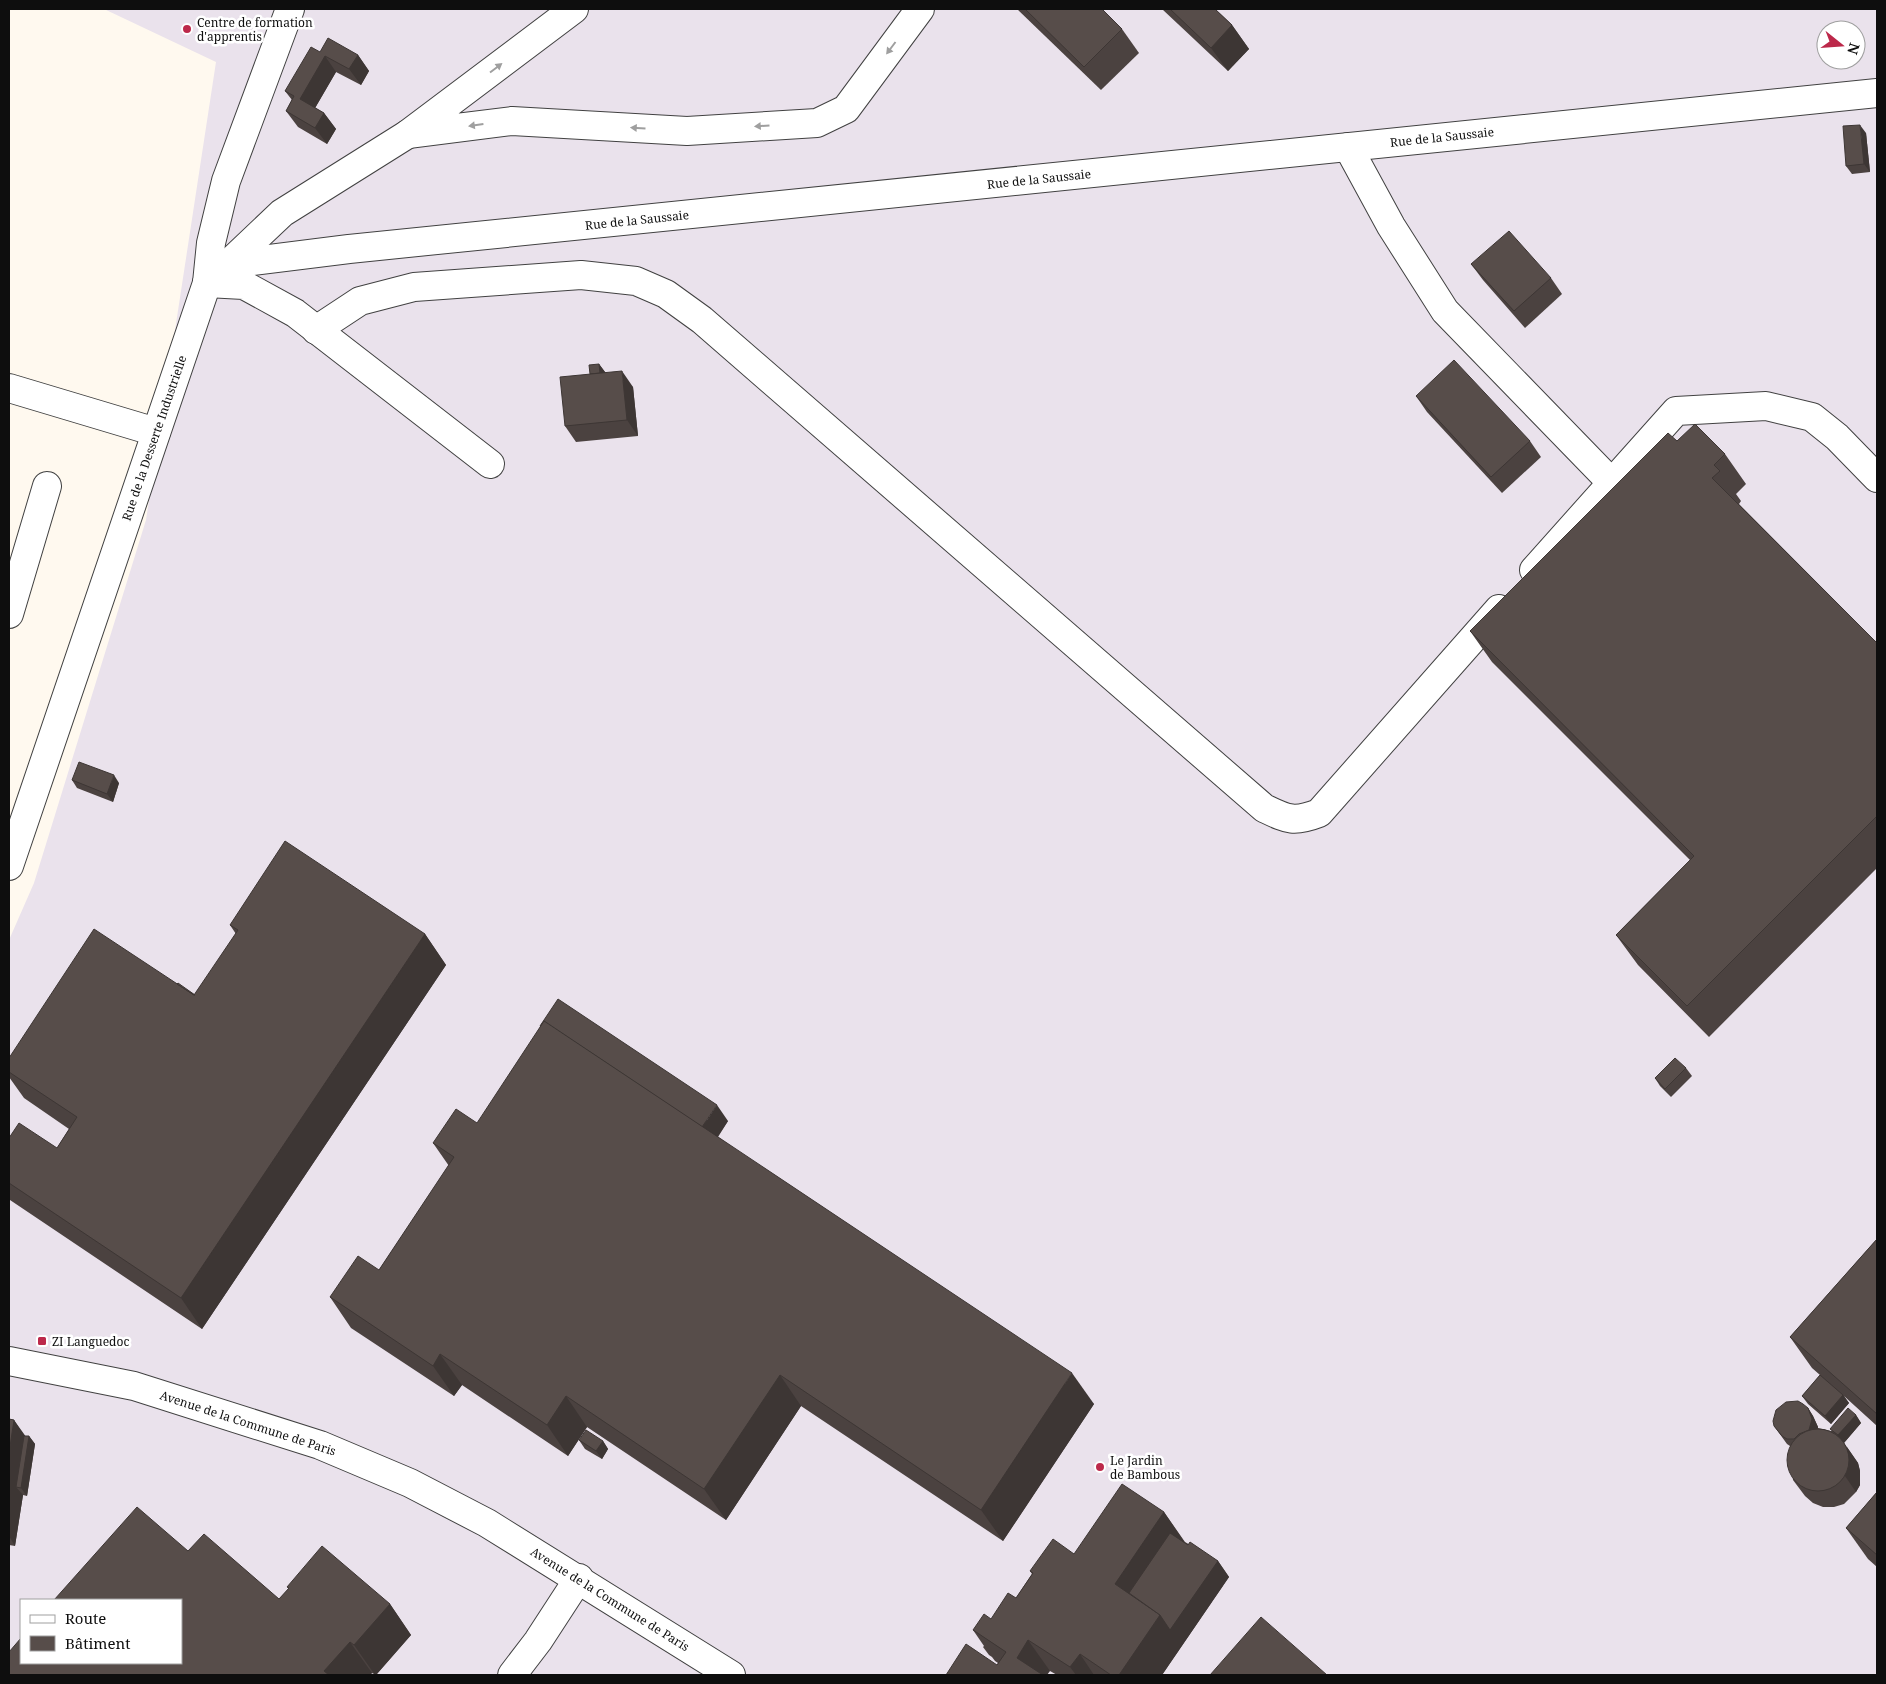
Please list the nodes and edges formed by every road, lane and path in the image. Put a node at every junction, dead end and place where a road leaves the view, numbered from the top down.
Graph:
1 (290, 9) edge
2 (574, 9) edge
3 (920, 9) edge
4 (1877, 93) edge
5 (408, 134) junction
6 (1348, 147) junction
7 (207, 283) junction
8 (316, 330) junction
9 (9, 388) edge
10 (156, 432) junction
11 (490, 464) dead end
12 (1877, 478) edge
13 (1612, 483) junction
14 (47, 486) dead end
15 (9, 614) edge
16 (9, 862) edge
17 (9, 1361) edge
18 (578, 1578) junction
19 (512, 1675) edge
20 (731, 1675) edge

1 - 7 street, Rue de la Desserte Industrielle
5 -> 2 street
3 -> 5 street
4 - 6 street, Rue de la Saussaie
5 - 7 street
6 - 7 street, Rue de la Saussaie
6 - 13 street
7 - 8 street
7 - 10 street, Rue de la Desserte Industrielle
8 - 11 street
8 - 13 street
9 - 10 street
10 - 16 street, Rue de la Desserte Industrielle
12 - 13 street
14 - 15 street
17 - 18 street, Avenue de la Commune de Paris
18 - 19 street
18 - 20 street, Avenue de la Commune de Paris

